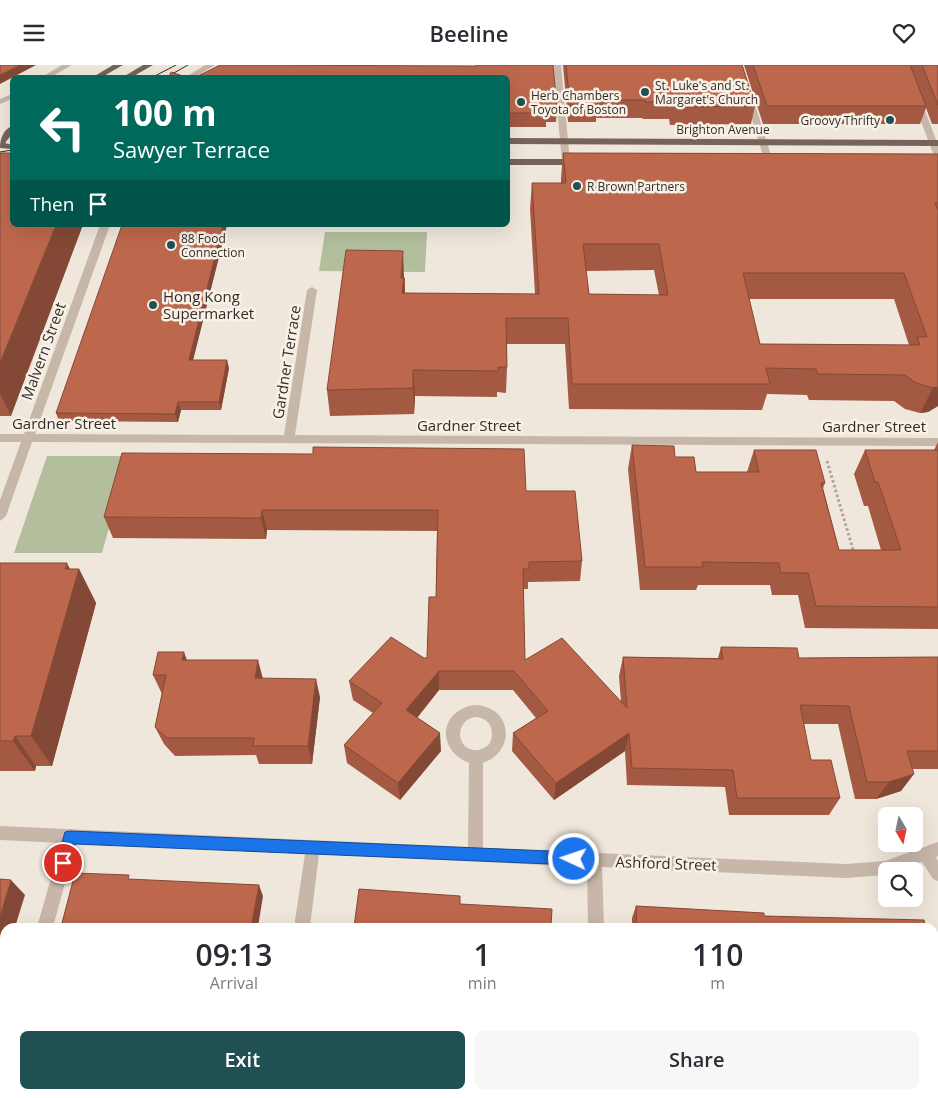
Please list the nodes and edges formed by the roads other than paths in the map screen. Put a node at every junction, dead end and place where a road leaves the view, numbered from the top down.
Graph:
1 (68, 65) edge
2 (119, 65) edge
3 (149, 65) edge
4 (211, 65) edge
5 (557, 65) edge
6 (739, 65) edge
7 (50, 75) edge
8 (101, 75) edge
9 (131, 75) edge
10 (194, 75) edge
11 (915, 94) edge
12 (10, 132) edge
13 (510, 141) edge
14 (564, 141) junction
15 (763, 142) junction
16 (936, 143) edge
17 (0, 145) edge
18 (938, 156) edge
19 (510, 162) edge
20 (566, 162) junction
21 (585, 162) edge
22 (769, 162) edge
23 (104, 227) edge
24 (312, 290) dead end
25 (0, 438) edge
26 (28, 438) junction
27 (289, 439) junction
28 (938, 441) edge
29 (0, 516) edge
30 (476, 756) dead end
31 (0, 833) edge
32 (70, 837) junction
33 (313, 847) junction
34 (931, 852) edge
35 (475, 854) junction
36 (594, 860) junction
37 (938, 874) edge
38 (46, 923) edge
39 (303, 923) edge
40 (596, 923) edge

1 - 7 street
2 - 8 main road
3 - 9 main road
4 - 10 street
5 - 14 street
6 - 15 street
11 - 16 street
12 - 17 main road
13 - 14 main road, Brighton Avenue
14 - 15 main road, Brighton Avenue
14 - 20 street
15 - 16 main road, Brighton Avenue
15 - 22 street
16 - 18 street
19 - 20 main road
20 - 21 main road
23 - 26 street, Malvern Street
24 - 27 street, Gardner Terrace
25 - 26 street, Gardner Street
26 - 27 street, Gardner Street
26 - 29 street, Malvern Street
27 - 28 street, Gardner Street
30 - 35 street
31 - 32 street, Ashford Street
32 - 33 street, Ashford Street
32 - 38 street
33 - 35 street, Ashford Street
33 - 39 street
34 - 36 street, Ashford Street
34 - 37 street
35 - 36 street, Ashford Street
36 - 40 street

